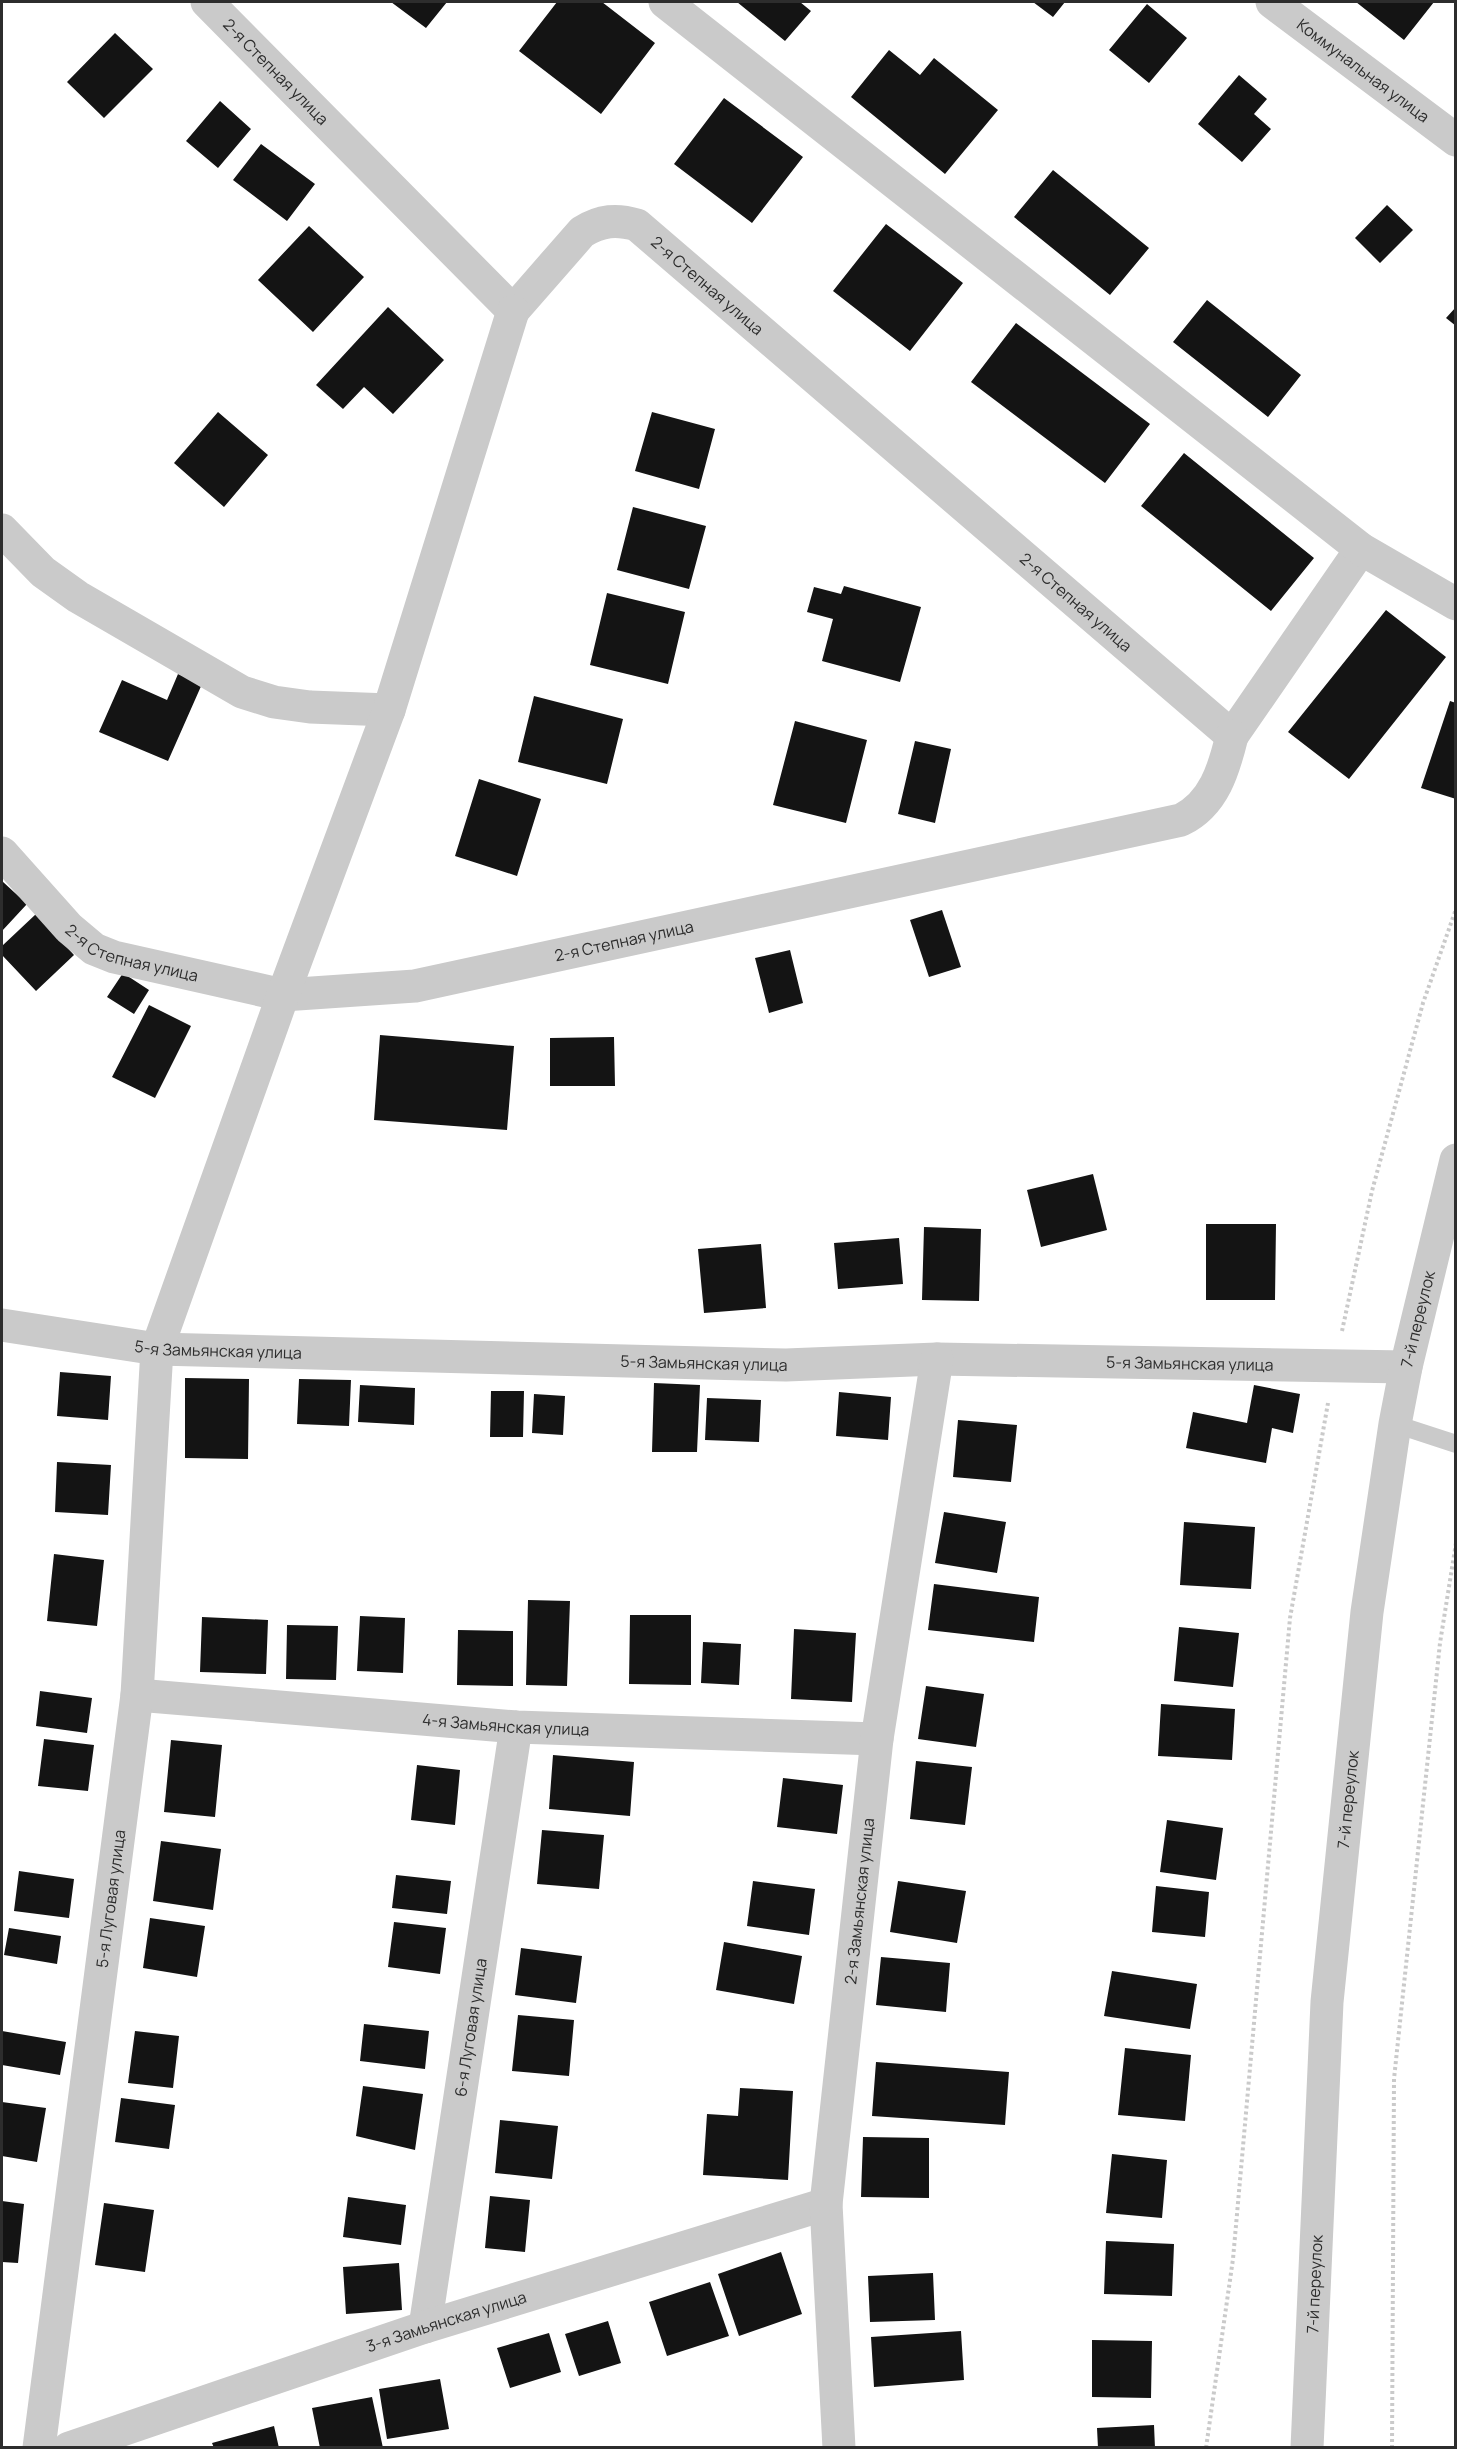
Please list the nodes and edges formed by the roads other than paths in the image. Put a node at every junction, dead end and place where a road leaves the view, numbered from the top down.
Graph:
1 (207, 2) edge
2 (665, 2) edge
3 (1272, 2) edge
4 (1455, 140) edge
5 (513, 311) junction
6 (2, 530) edge
7 (1361, 549) junction
8 (1455, 604) edge
9 (389, 710) junction
10 (1232, 736) junction
11 (2, 853) edge
12 (283, 995) junction
13 (1455, 1160) edge
14 (2, 1325) edge
15 (157, 1349) junction
16 (937, 1359) junction
17 (1407, 1367) junction
18 (1395, 1424) junction
19 (1455, 1444) edge
20 (137, 1695) junction
21 (516, 1727) junction
22 (877, 1739) junction
23 (826, 2204) junction
24 (425, 2327) junction
25 (39, 2448) edge
26 (69, 2448) edge
27 (839, 2448) edge
28 (1307, 2448) edge

1 - 5 street, 2-я Степная улица
2 - 7 street
3 - 4 street, Коммунальная улица
5 - 9 street, 5-я Луговая улица
5 - 10 street, 2-я Степная улица
6 - 9 street
7 - 8 street
7 - 10 street, 2-я Степная улица
9 - 12 street, 5-я Луговая улица
10 - 12 street, 2-я Степная улица
11 - 12 street, 2-я Степная улица
12 - 15 street, 5-я Луговая улица
13 - 17 street, 7-й переулок
14 - 15 street, 5-я Замьянская улица
15 - 16 street, 5-я Замьянская улица
15 - 20 street, 5-я Луговая улица
16 - 17 street, 5-я Замьянская улица
16 - 22 street, 2-я Замьянская улица
17 - 18 street, 7-й переулок
18 - 19 lane
18 - 28 street, 7-й переулок
20 - 21 street, 4-я Замьянская улица
20 - 25 street, 5-я Луговая улица
21 - 22 street, 4-я Замьянская улица
21 - 24 street, 6-я Луговая улица
22 - 23 street, 2-я Замьянская улица
23 - 24 street, 3-я Замьянская улица
23 - 27 street, 2-я Замьянская улица
24 - 26 street, 3-я Замьянская улица

